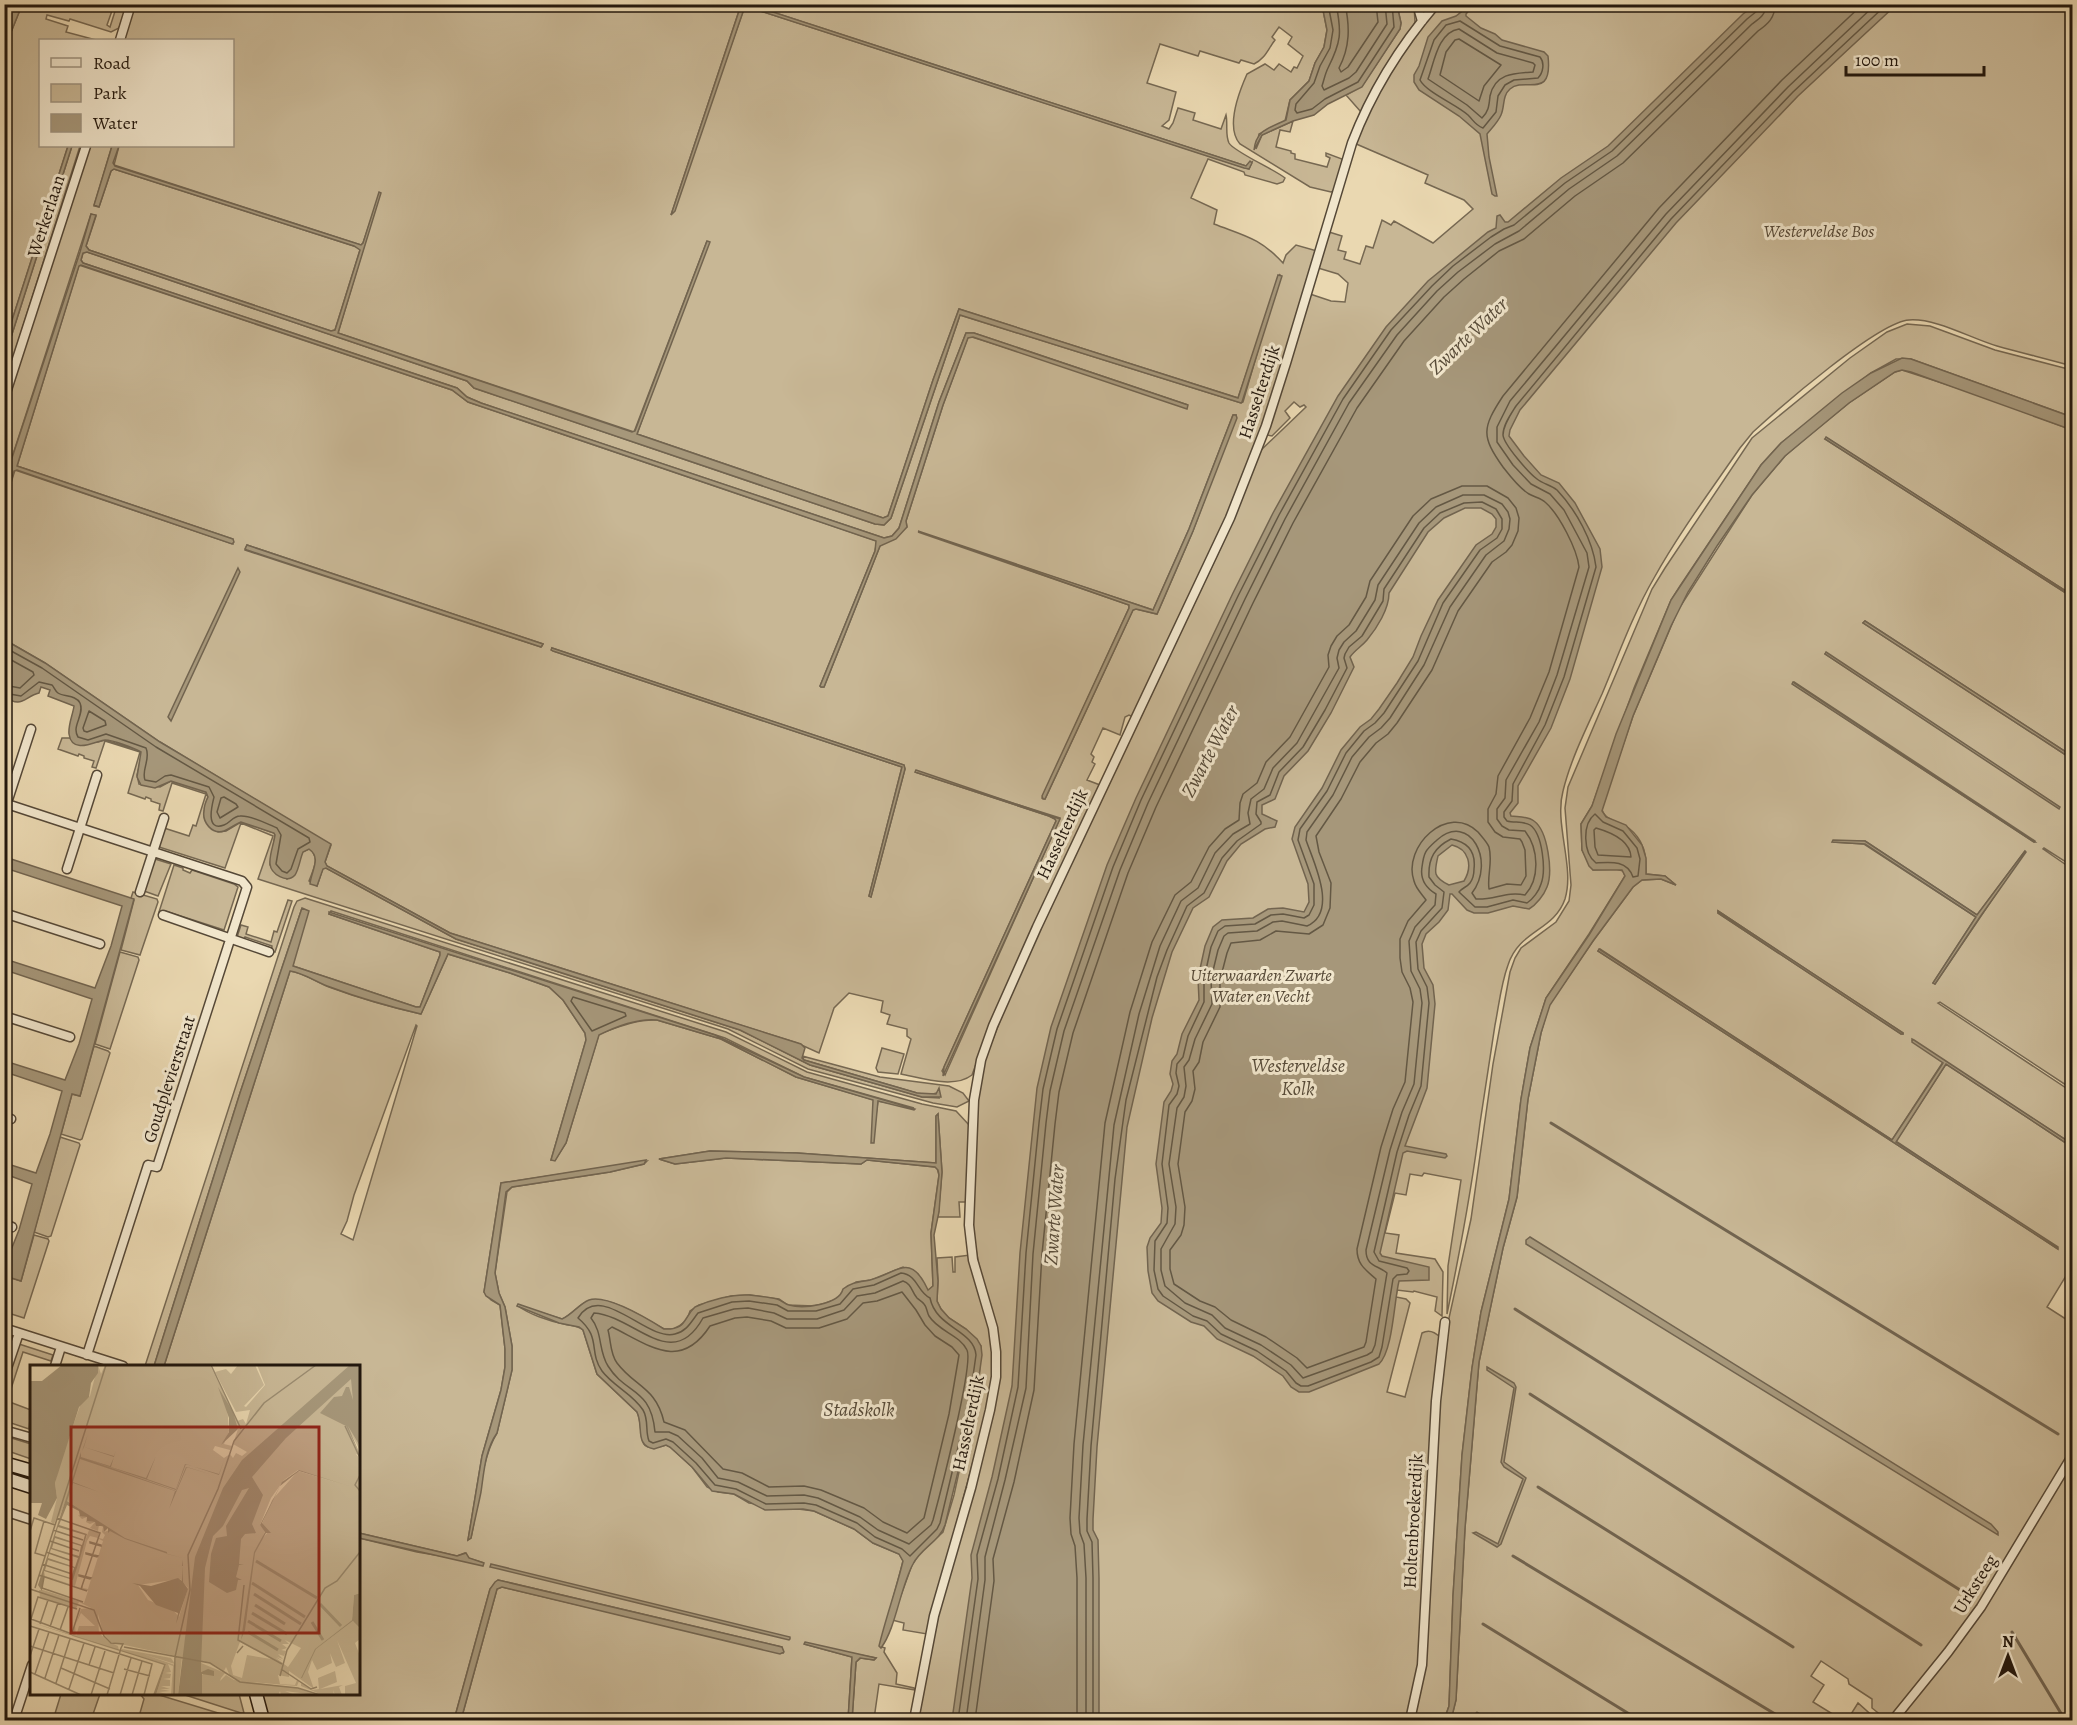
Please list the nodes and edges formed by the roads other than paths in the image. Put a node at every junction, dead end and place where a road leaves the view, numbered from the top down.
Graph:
1 (131, 4) edge
2 (1417, 4) edge
3 (1436, 4) edge
4 (1422, 21) junction
5 (120, 39) edge
6 (86, 147) edge
7 (4, 399) edge
8 (31, 729) dead end
9 (97, 775) dead end
10 (5, 806) edge
11 (164, 818) dead end
12 (80, 828) junction
13 (153, 852) junction
14 (66, 870) dead end
15 (140, 892) dead end
16 (4, 913) edge
17 (163, 915) dead end
18 (232, 937) junction
19 (100, 944) dead end
20 (269, 952) dead end
21 (4, 1016) edge
22 (70, 1037) dead end
23 (1444, 1322) dead end
24 (4, 1328) edge
25 (19, 1333) junction
26 (61, 1347) junction
27 (87, 1355) junction
28 (55, 1365) edge
29 (120, 1365) edge
30 (4, 1377) edge
31 (4, 1430) edge
32 (30, 1437) edge
33 (2073, 1456) edge
34 (4, 1463) edge
35 (30, 1470) edge
36 (4, 1478) edge
37 (30, 1486) edge
38 (4, 1511) edge
39 (30, 1519) edge
40 (30, 1671) edge
41 (256, 1695) edge
42 (14, 1720) edge
43 (263, 1720) edge
44 (914, 1720) edge
45 (1410, 1720) edge
46 (1893, 1720) edge

1 - 5 street
2 - 4 street
3 - 4 street, Hasselterdijk
4 - 44 street, Hasselterdijk
6 - 7 street, Werkerlaan
8 - 10 street, Goudplevierstraat
9 - 12 street
10 - 12 street, Goudplevierstraat
11 - 13 street
12 - 13 street, Goudplevierstraat
12 - 14 street
13 - 15 street
13 - 18 street, Goudplevierstraat
16 - 19 street
17 - 18 street
18 - 20 street
18 - 27 street, Goudplevierstraat
21 - 22 street
23 - 45 street, Holtenbroekerdijk
24 - 25 street
25 - 26 street
25 - 30 street
26 - 27 street
26 - 28 street
27 - 29 street
31 - 32 street
33 - 46 street, Urksteeg
34 - 35 main road
36 - 37 main road
38 - 39 street
40 - 42 street
41 - 43 main road

